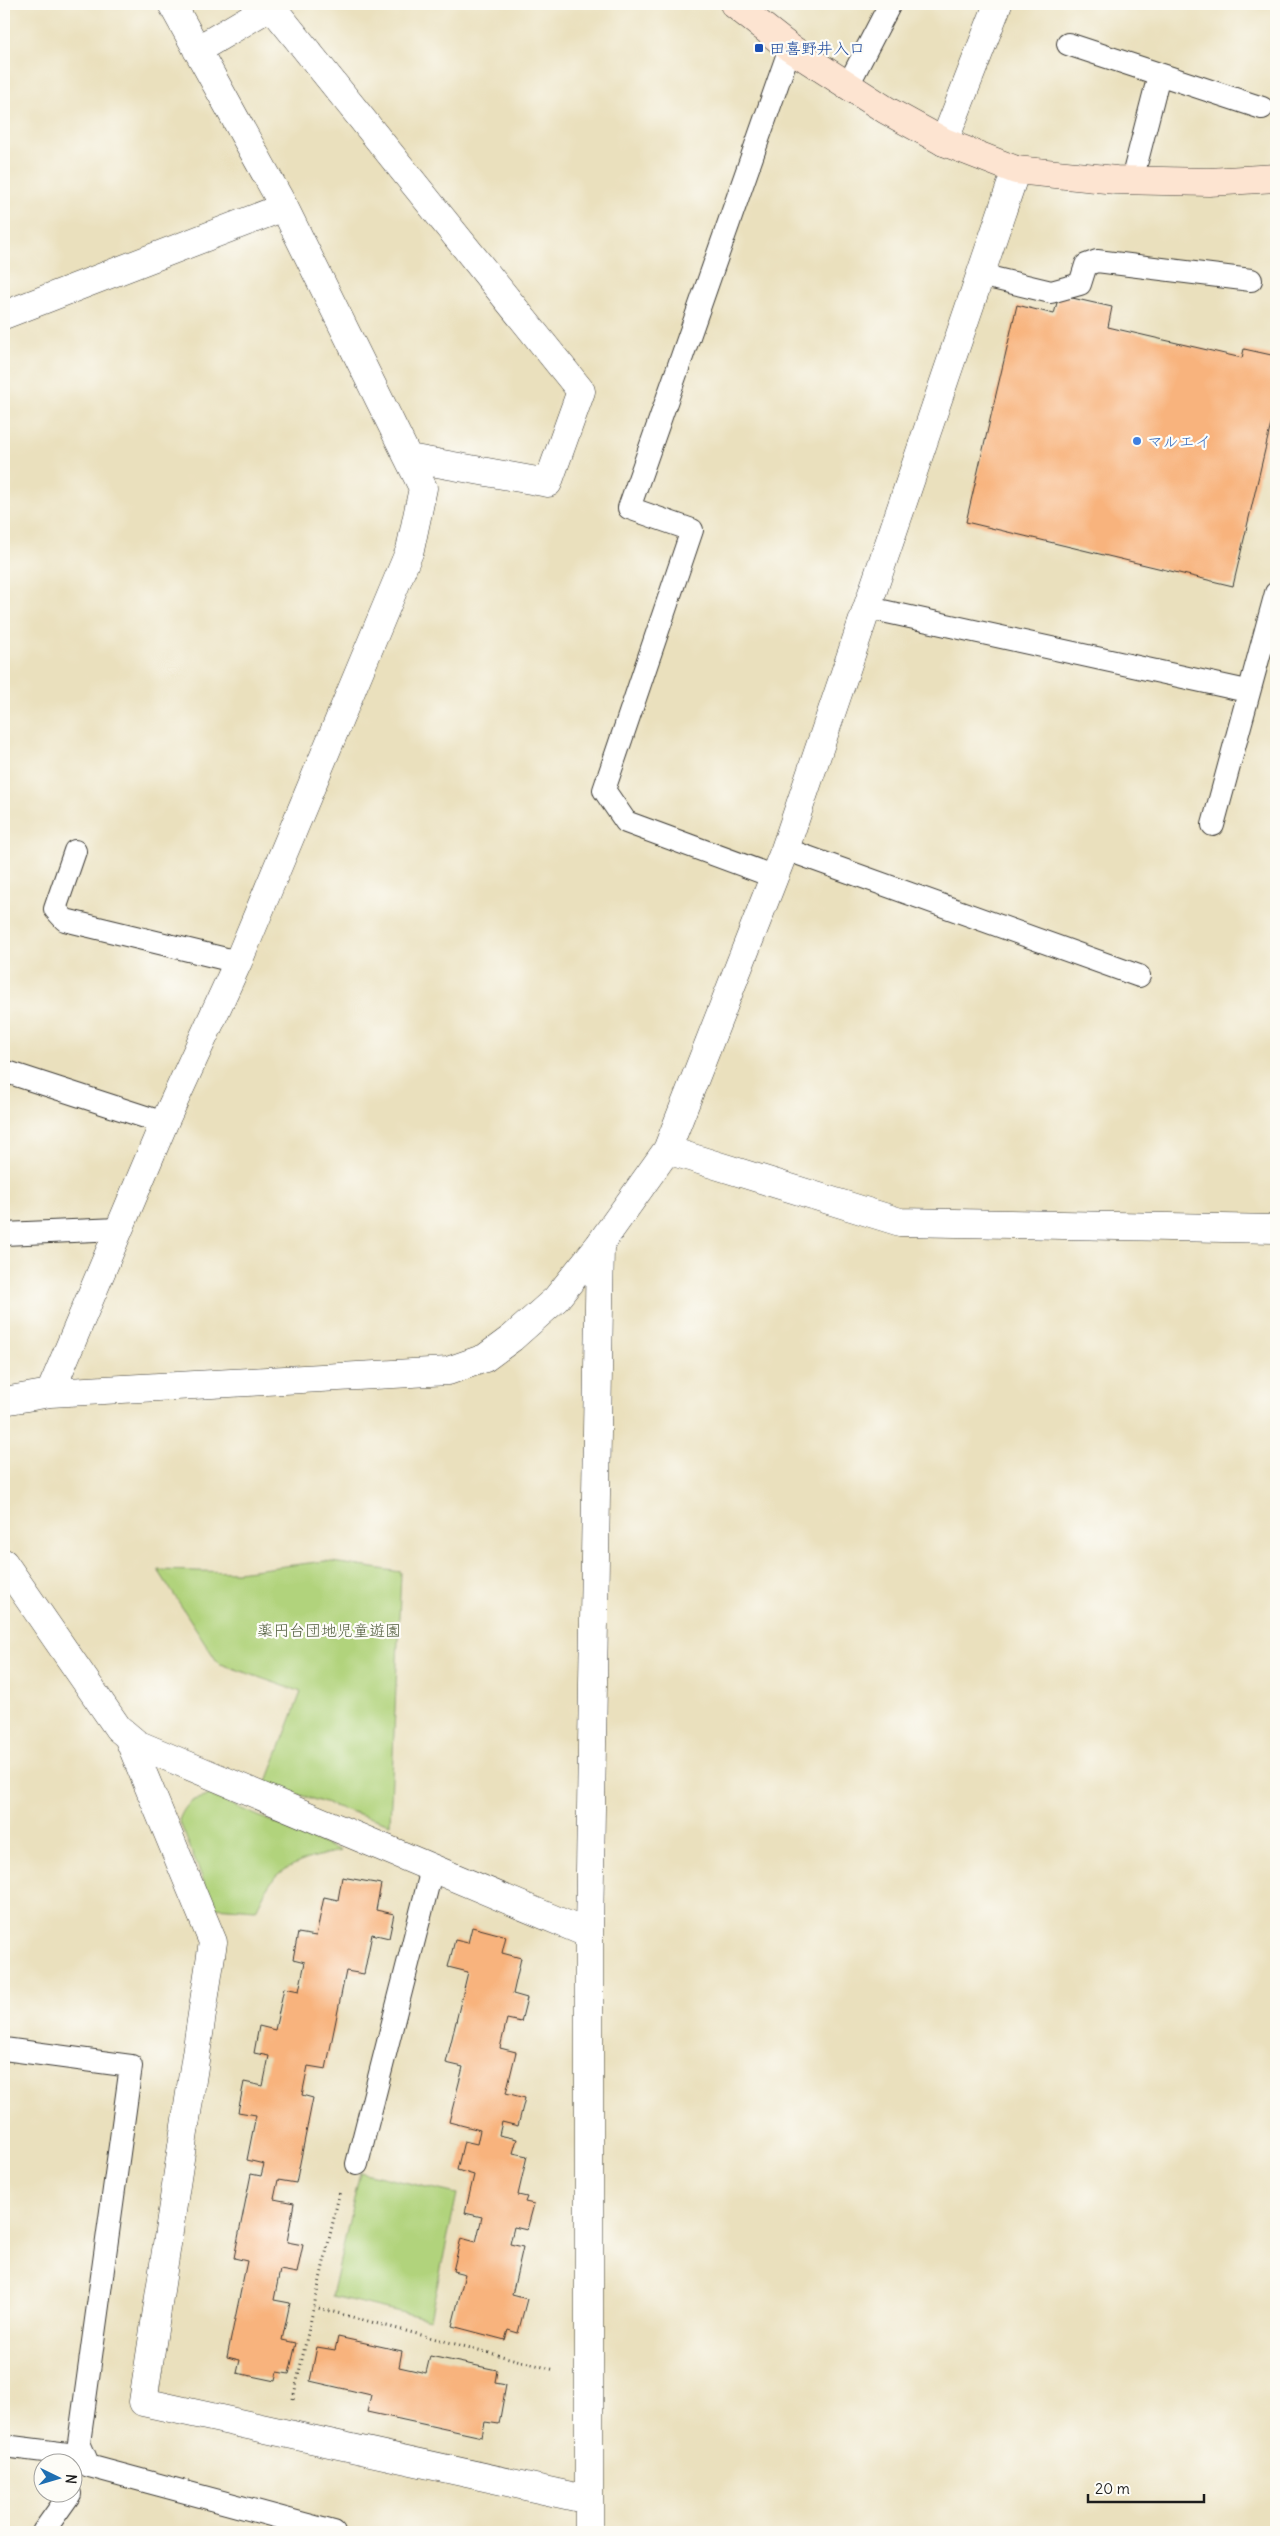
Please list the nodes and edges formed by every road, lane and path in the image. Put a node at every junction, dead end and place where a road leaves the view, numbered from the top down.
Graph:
1 (172, 4) edge
2 (734, 4) edge
3 (890, 4) edge
4 (998, 4) edge
5 (1068, 44) dead end
6 (790, 48) junction
7 (197, 50) junction
8 (1159, 75) junction
9 (848, 86) junction
10 (1262, 108) dead end
11 (944, 142) junction
12 (1016, 170) junction
13 (1276, 178) edge
14 (1132, 180) junction
15 (284, 207) junction
16 (980, 275) junction
17 (1251, 280) dead end
18 (4, 314) edge
19 (409, 458) junction
20 (1276, 592) edge
21 (869, 608) junction
22 (1247, 691) junction
23 (1212, 825) dead end
24 (785, 849) junction
25 (75, 851) dead end
26 (775, 877) junction
27 (238, 962) junction
28 (1139, 976) dead end
29 (4, 1072) edge
30 (164, 1123) junction
31 (668, 1150) junction
32 (118, 1229) junction
33 (1276, 1229) edge
34 (4, 1234) edge
35 (600, 1244) junction
36 (50, 1393) junction
37 (4, 1401) edge
38 (4, 1562) edge
39 (128, 1737) junction
40 (432, 1869) junction
41 (588, 1934) junction
42 (4, 2049) edge
43 (357, 2164) joint
44 (314, 2306) junction
45 (589, 2379) junction
46 (285, 2433) junction
47 (4, 2446) edge
48 (87, 2461) junction
49 (82, 2471) edge
50 (590, 2500) junction
51 (63, 2504) edge
52 (43, 2532) edge
53 (334, 2532) edge
54 (590, 2532) edge

1 - 7 street
2 - 6 street
3 - 9 lane
4 - 11 street
5 - 8 lane
6 - 9 street
6 - 26 lane
7 - 15 street
7 - 19 street
8 - 10 lane
8 - 14 lane
9 - 11 street
11 - 12 street
12 - 14 street
12 - 16 street
13 - 14 street
15 - 18 street
15 - 19 street
16 - 17 lane
16 - 21 street
19 - 27 street
20 - 22 lane
21 - 22 lane
21 - 24 street
22 - 23 lane
24 - 26 street
24 - 28 lane
25 - 27 lane
26 - 31 street
27 - 30 street
29 - 30 lane
30 - 32 street
31 - 33 street
31 - 35 street
32 - 34 lane
32 - 36 street
35 - 36 street
35 - 41 street
36 - 37 street
38 - 39 street
39 - 40 street
39 - 46 street
40 - 41 street
40 - 43 lane
41 - 45 street
42 - 48 lane
43 - 44 path
44 - 45 path
44 - 46 path
45 - 50 street
46 - 50 street
47 - 48 lane
48 - 49 lane
48 - 53 lane
50 - 54 street
51 - 52 lane

